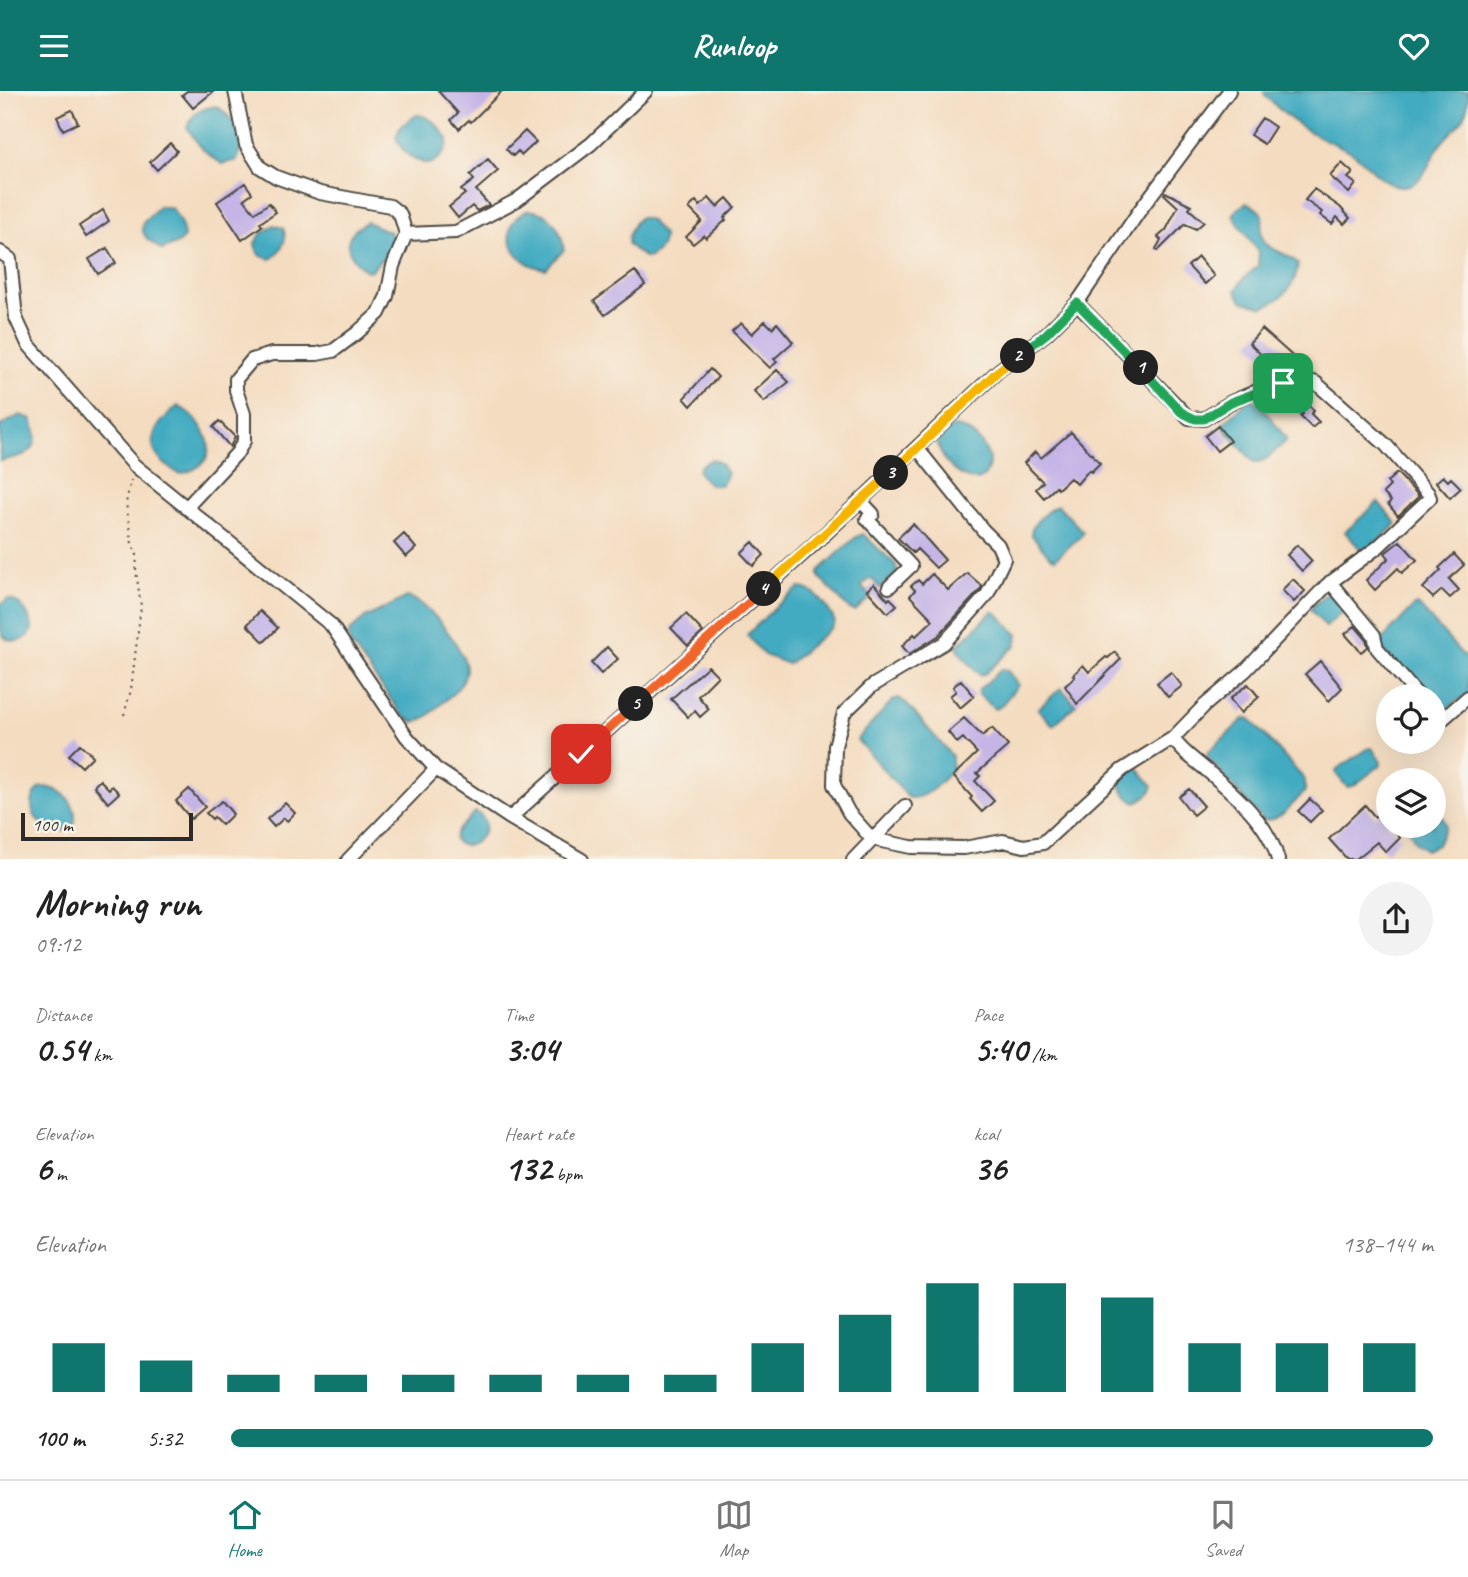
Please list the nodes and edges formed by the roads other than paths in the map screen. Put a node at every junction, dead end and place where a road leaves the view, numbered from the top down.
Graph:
1 (234, 91) edge
2 (646, 91) edge
3 (1229, 91) edge
4 (406, 234) junction
5 (0, 252) edge
6 (1077, 303) junction
7 (917, 448) junction
8 (861, 501) junction
9 (186, 508) junction
10 (1330, 582) junction
11 (889, 587) dead end
12 (1408, 684) edge
13 (1468, 697) edge
14 (1446, 716) edge
15 (1172, 737) junction
16 (436, 769) junction
17 (905, 806) dead end
18 (510, 818) junction
19 (872, 839) junction
20 (348, 859) edge
21 (582, 859) edge
22 (853, 859) edge
23 (1279, 859) edge

1 - 4 street
2 - 4 street
3 - 6 street
4 - 9 street
5 - 9 street
6 - 7 street
6 - 10 street
7 - 8 street
7 - 19 street
8 - 11 street
8 - 18 street
9 - 16 street
10 - 12 street
10 - 15 street
13 - 14 street
15 - 19 street
15 - 23 street
16 - 18 street
16 - 20 street
17 - 19 street
18 - 21 street
19 - 22 street

